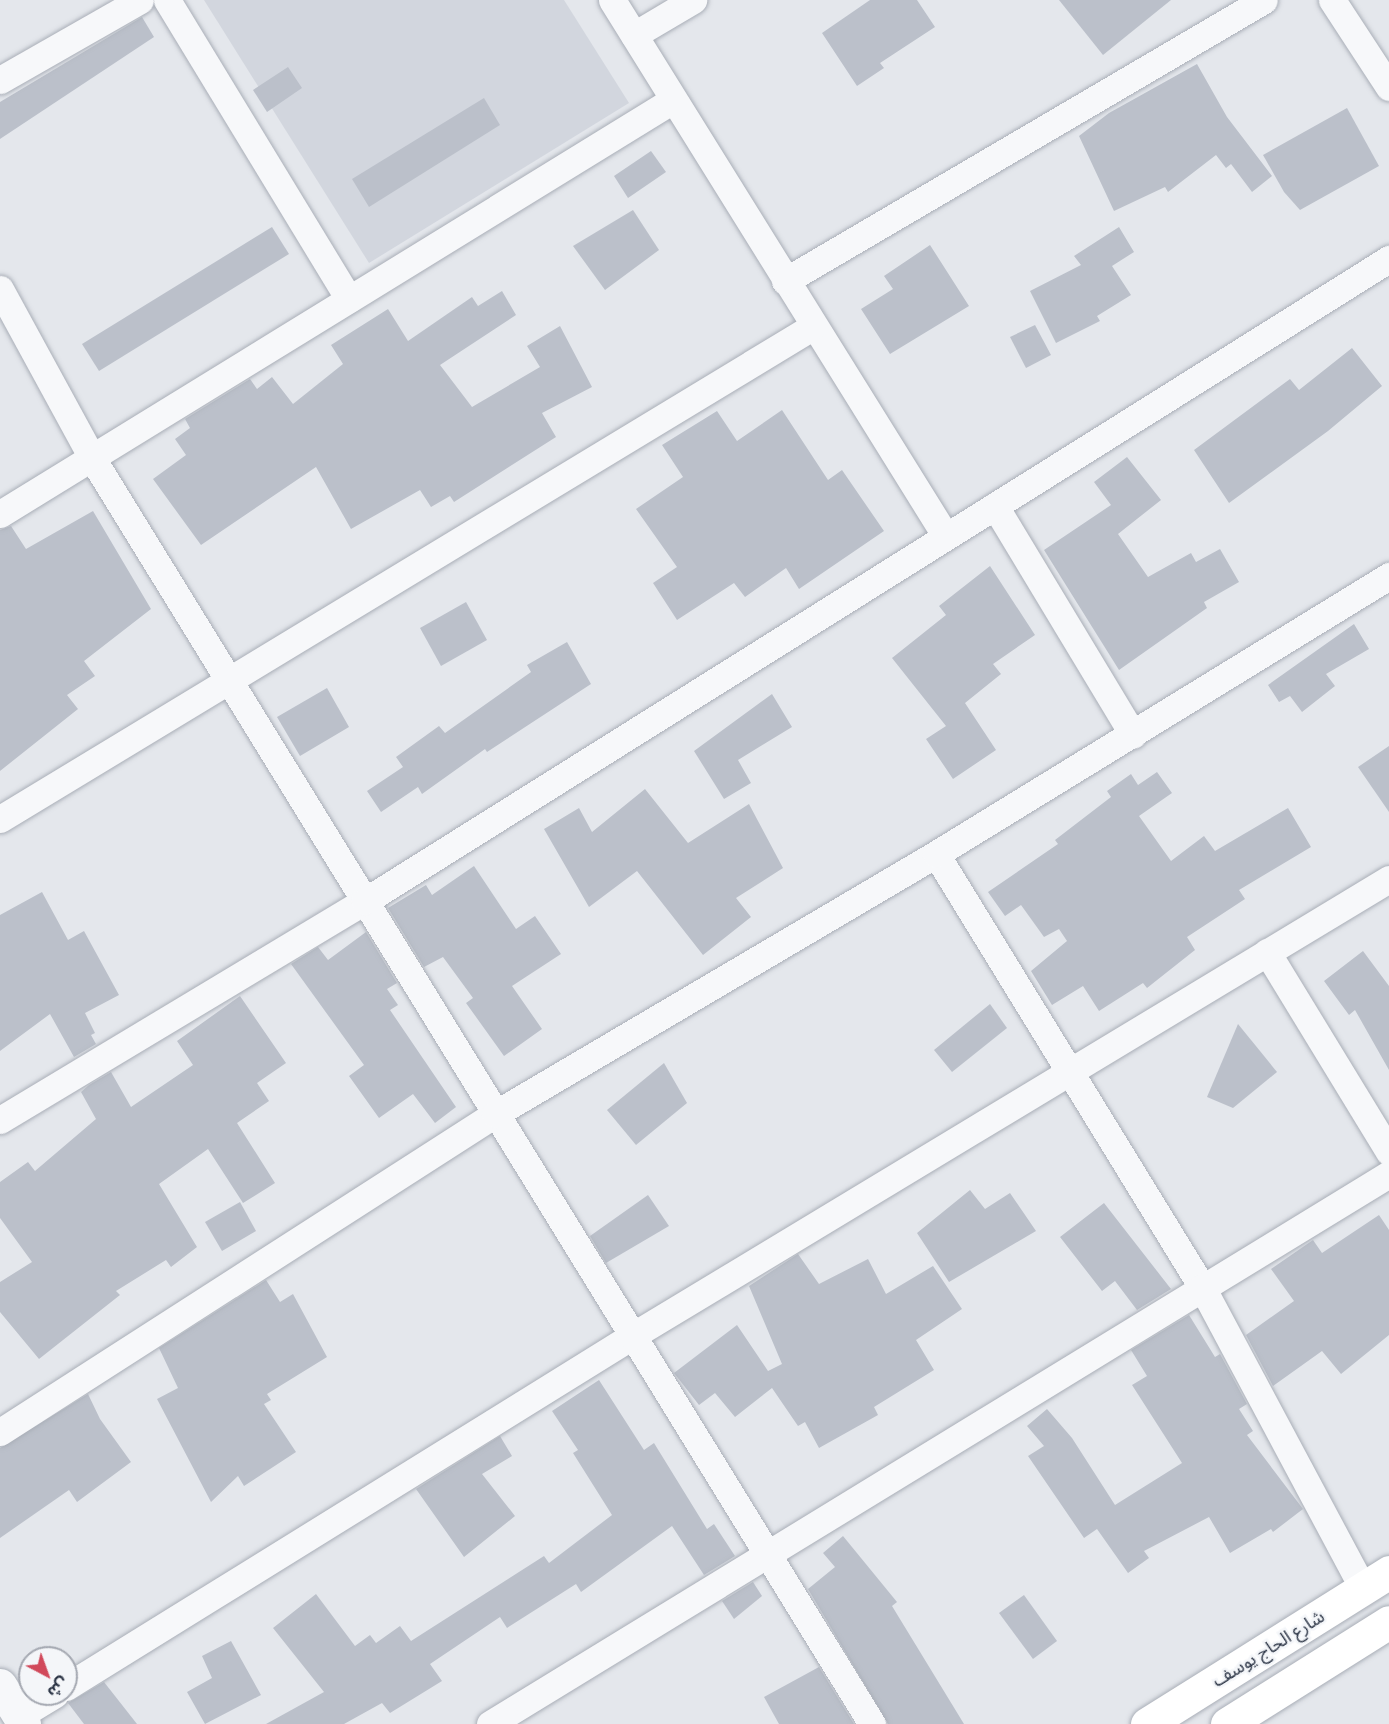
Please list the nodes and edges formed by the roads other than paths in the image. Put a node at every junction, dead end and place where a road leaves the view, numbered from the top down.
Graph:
1 (140, 0) edge
2 (167, 0) edge
3 (612, 0) edge
4 (693, 0) edge
5 (1264, 0) edge
6 (1332, 0) edge
7 (634, 35) junction
8 (0, 80) edge
9 (1389, 87) edge
10 (673, 100) junction
11 (1389, 259) edge
12 (785, 281) junction
13 (0, 289) edge
14 (349, 299) junction
15 (812, 327) junction
16 (92, 458) junction
17 (995, 506) junction
18 (0, 514) edge
19 (945, 535) junction
20 (1389, 576) edge
21 (228, 681) junction
22 (1133, 735) junction
23 (0, 819) edge
24 (936, 854) junction
25 (1389, 879) edge
26 (365, 901) junction
27 (1267, 952) junction
28 (1069, 1070) junction
29 (495, 1114) junction
30 (0, 1120) edge
31 (1389, 1152) edge
32 (1389, 1174) edge
33 (1202, 1287) junction
34 (632, 1336) junction
35 (0, 1432) edge
36 (766, 1557) junction
37 (1376, 1580) edge
38 (1389, 1622) edge
39 (78, 1681) edge
40 (0, 1684) edge
41 (40, 1706) edge
42 (22, 1720) edge
43 (490, 1724) edge
44 (872, 1724) edge
45 (1147, 1724) edge
46 (1227, 1724) edge

1 - 8 street
2 - 14 street
3 - 7 street
4 - 7 street
5 - 12 street
6 - 9 street
7 - 10 street
10 - 12 street
10 - 14 street
11 - 17 street
12 - 15 street
13 - 16 street
14 - 16 street
15 - 19 street
15 - 21 street
16 - 18 street
16 - 21 street
17 - 19 street
17 - 22 street
19 - 26 street
20 - 22 street
21 - 23 street
21 - 26 street
22 - 24 street
24 - 28 street
24 - 29 street
25 - 27 street
26 - 29 street
26 - 30 street
27 - 28 street
27 - 31 street
28 - 33 street
28 - 34 street
29 - 34 street
29 - 35 street
32 - 33 street
33 - 36 street
33 - 37 street
34 - 36 street
34 - 39 street
36 - 43 street
36 - 44 street
37 - 45 main road, شارع الحاج يوسف
38 - 46 main road
40 - 42 street
41 - 42 street

